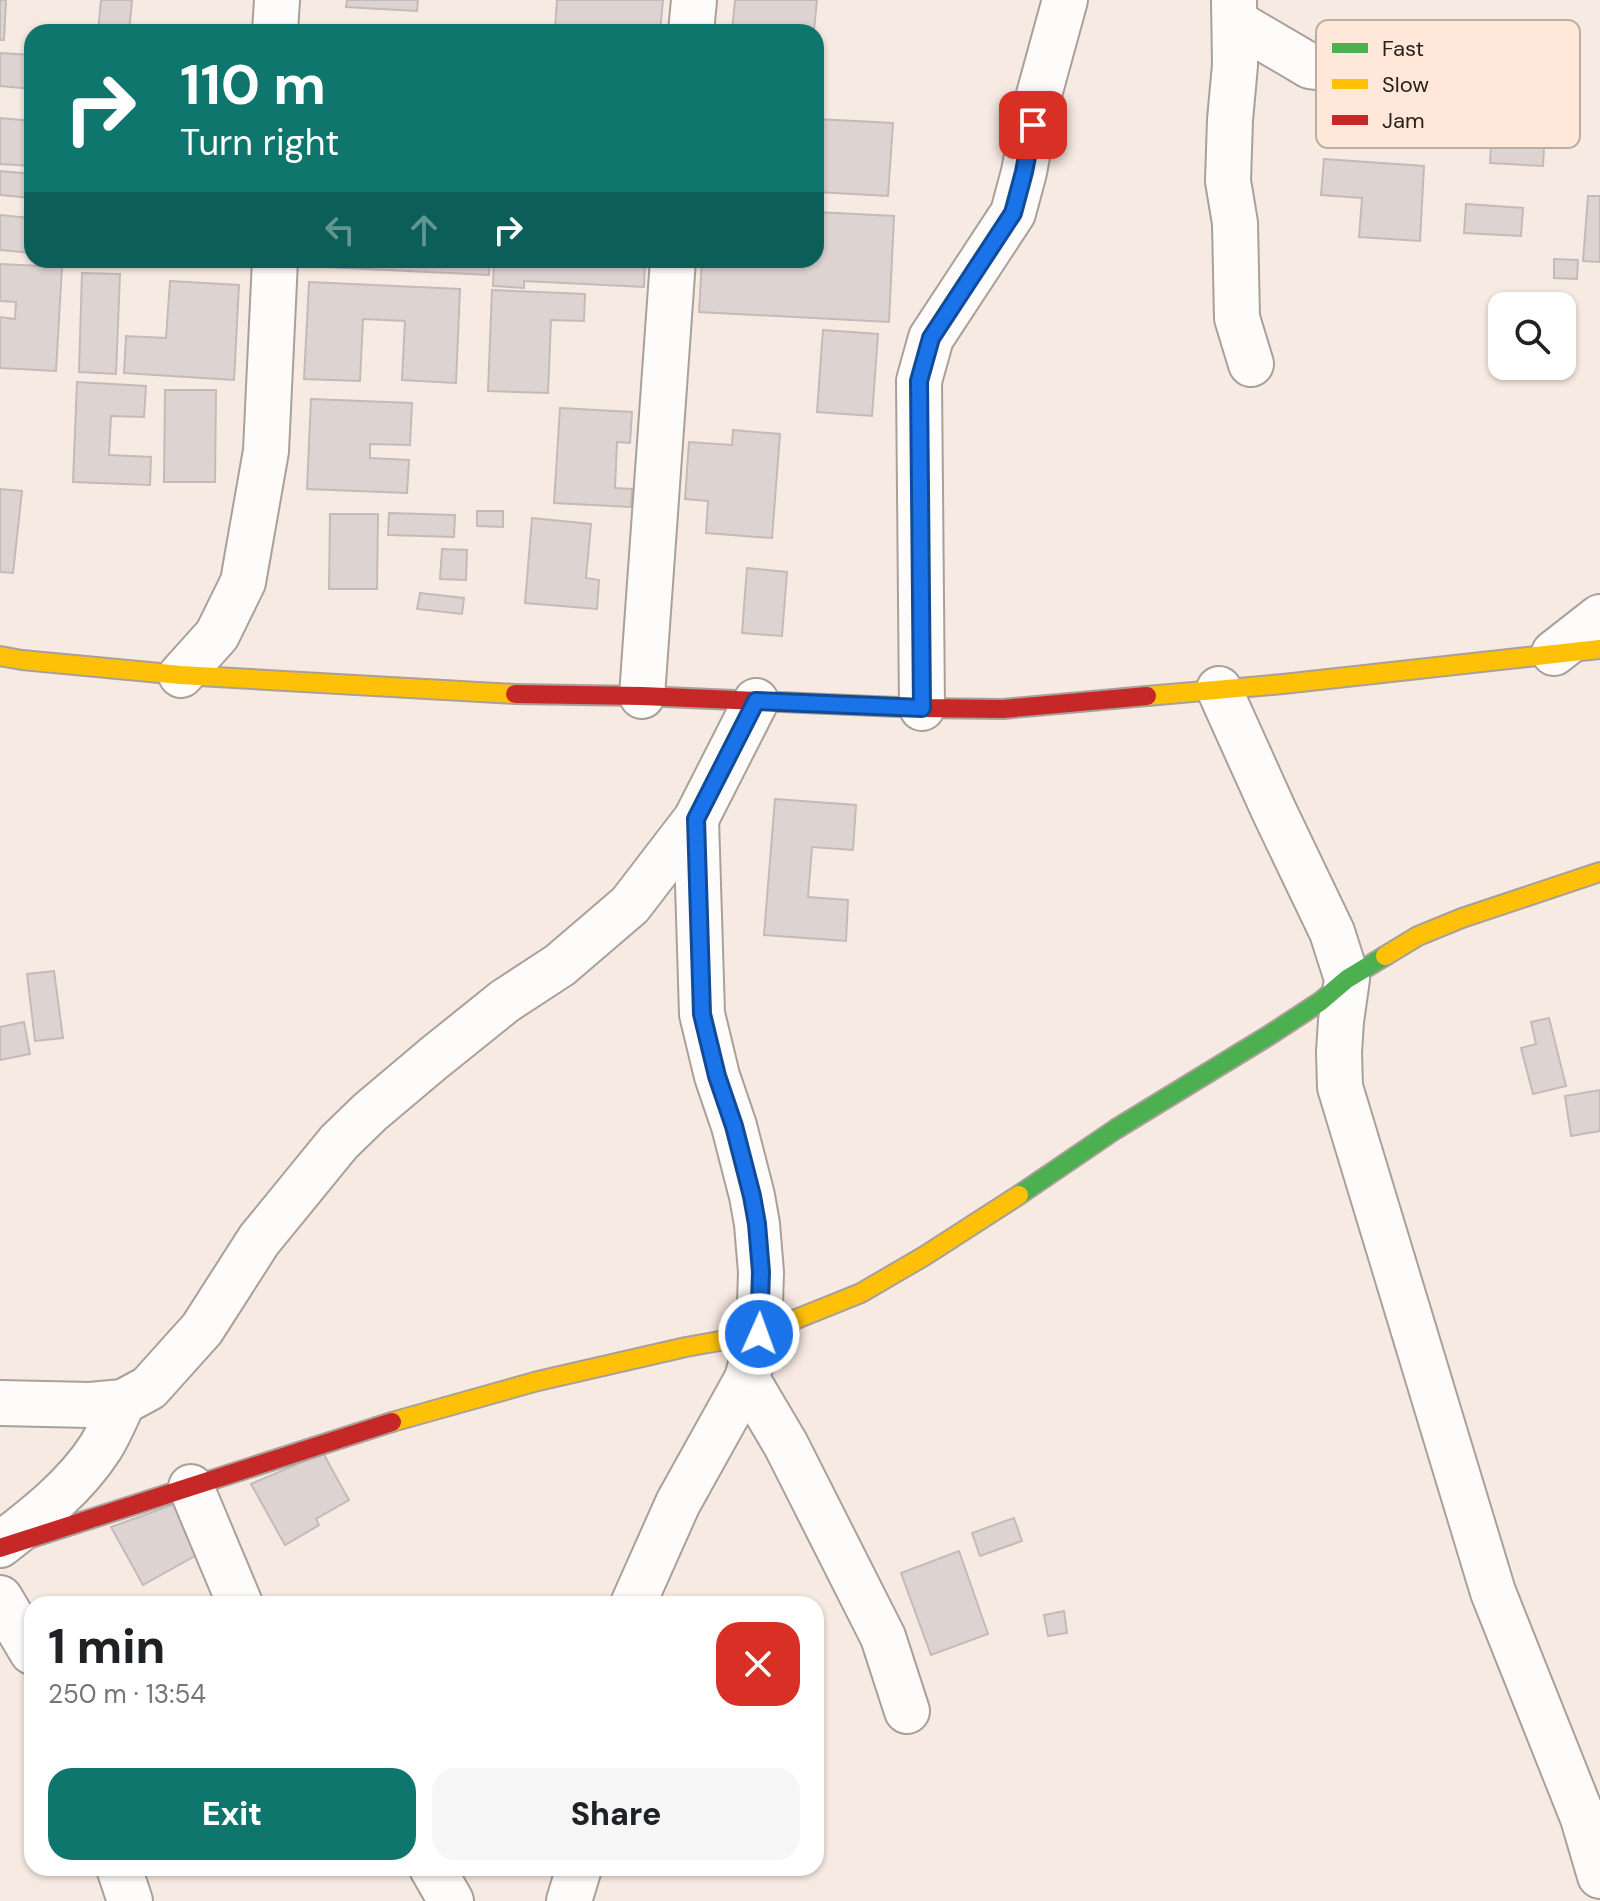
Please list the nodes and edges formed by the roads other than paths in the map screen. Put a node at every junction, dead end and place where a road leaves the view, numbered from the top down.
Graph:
1 (277, 0) edge
2 (694, 0) edge
3 (1065, 0) edge
4 (1235, 11) edge
5 (276, 24) edge
6 (692, 24) edge
7 (1316, 67) edge
8 (275, 268) edge
9 (672, 268) edge
10 (1251, 364) dead end
11 (1600, 617) edge
12 (1600, 649) edge
13 (1554, 653) junction
14 (0, 656) edge
15 (181, 675) junction
16 (1219, 689) junction
17 (642, 696) junction
18 (756, 701) junction
19 (922, 708) junction
20 (696, 819) junction
21 (1600, 872) edge
22 (1347, 979) junction
23 (759, 1334) junction
24 (747, 1379) junction
25 (123, 1402) junction
26 (0, 1403) edge
27 (191, 1487) junction
28 (0, 1546) edge
29 (237, 1596) edge
30 (637, 1596) edge
31 (0, 1598) edge
32 (24, 1638) edge
33 (907, 1711) dead end
34 (122, 1876) edge
35 (437, 1876) edge
36 (577, 1876) edge
37 (1600, 1876) edge
38 (130, 1901) edge
39 (451, 1901) edge
40 (569, 1901) edge

1 - 5 street
2 - 6 street
3 - 19 street
4 - 7 street
4 - 10 street
8 - 15 street
9 - 17 street
11 - 13 street
12 - 13 street
13 - 16 street
14 - 15 street
15 - 17 street
16 - 19 street
16 - 22 street
17 - 18 street
18 - 19 street
18 - 20 street
20 - 23 street
20 - 25 street
21 - 22 street
22 - 23 street
22 - 37 street
23 - 24 street
23 - 27 street
24 - 30 street
24 - 33 street
25 - 26 street
25 - 28 street
27 - 28 street
27 - 29 street
31 - 32 street
34 - 38 street
35 - 39 street
36 - 40 street

